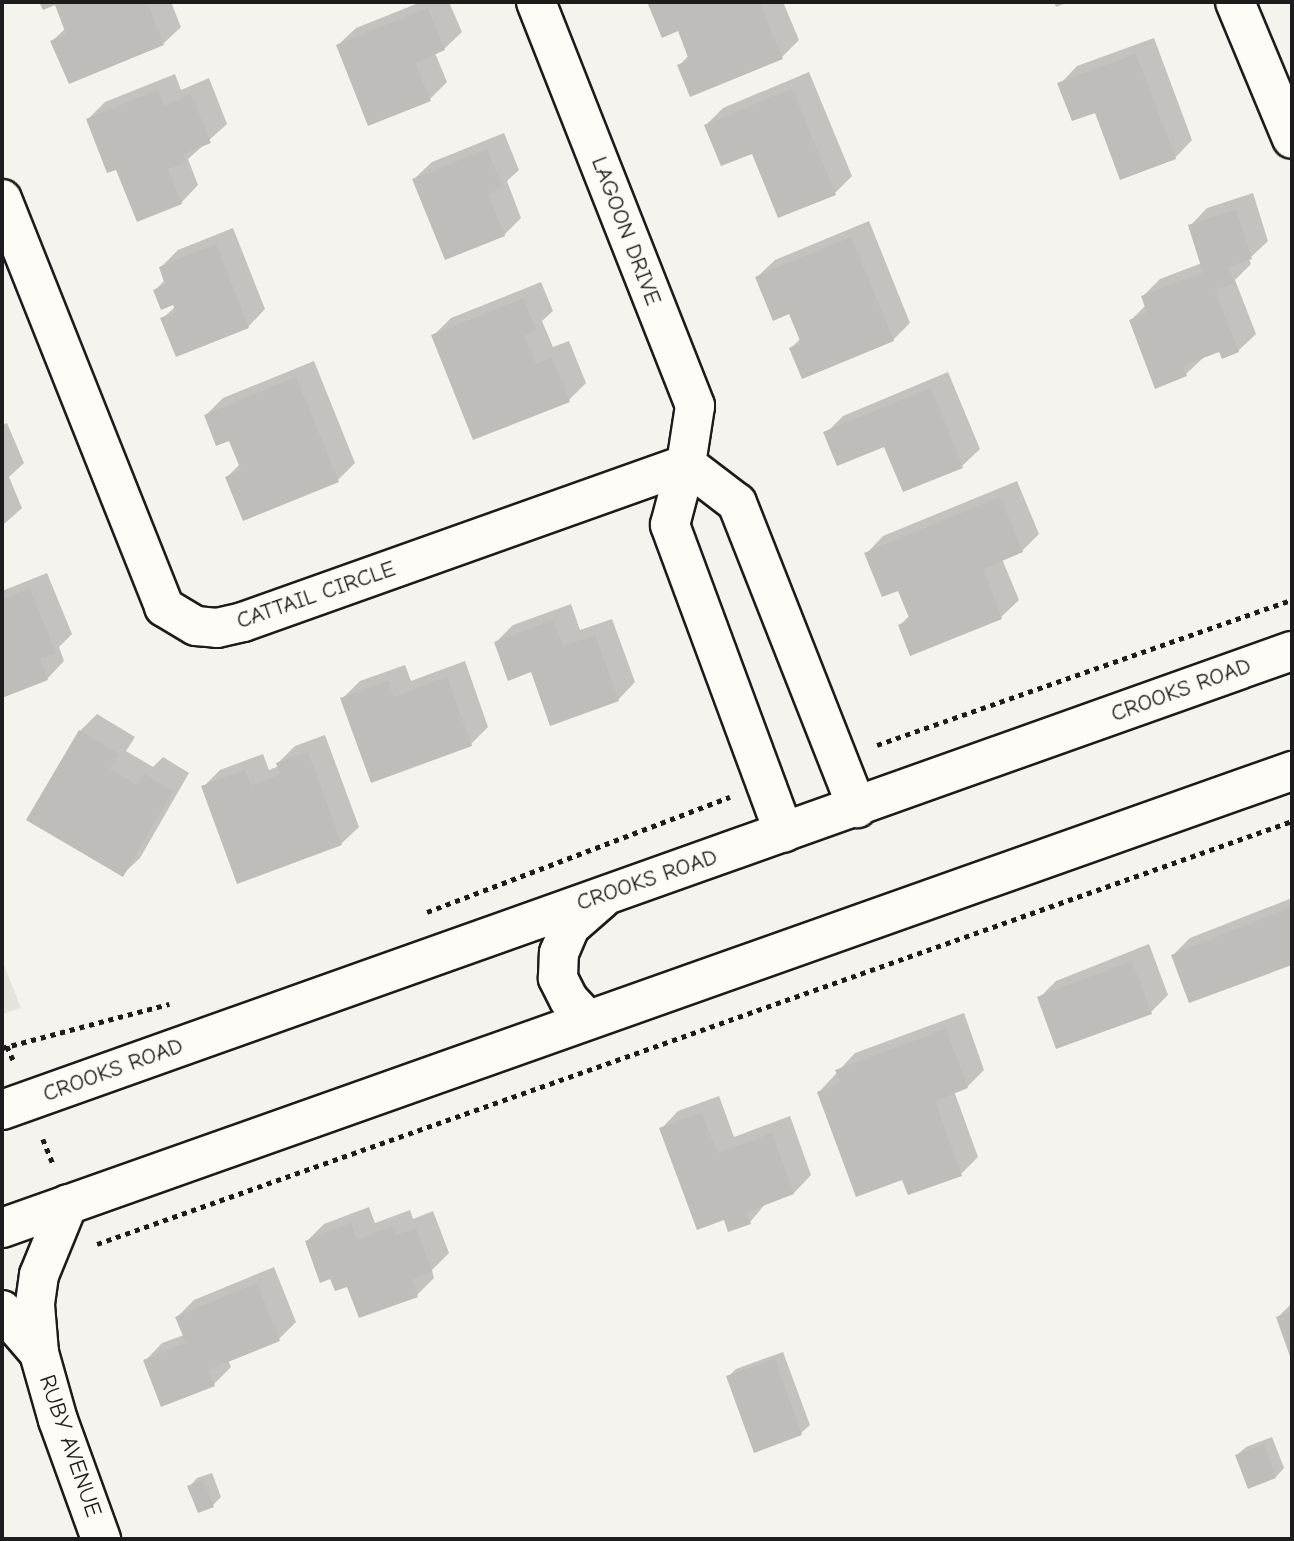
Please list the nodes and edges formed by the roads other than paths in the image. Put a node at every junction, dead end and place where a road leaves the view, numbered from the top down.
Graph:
1 (536, 2) edge
2 (1235, 2) edge
3 (1292, 139) edge
4 (2, 199) edge
5 (687, 464) junction
6 (1292, 651) edge
7 (1292, 771) edge
8 (857, 808) junction
9 (784, 833) junction
10 (611, 892) junction
11 (587, 1019) junction
12 (15, 1105) edge
13 (68, 1203) junction
14 (2, 1227) edge
15 (2, 1310) edge
16 (39, 1353) junction
17 (101, 1539) edge

1 - 5 main road, LAGOON DRIVE
2 - 3 main road
4 - 5 main road, CATTAIL CIRCLE
5 - 8 main road
5 - 9 main road, LAGOON DRIVE
6 - 8 main road, CROOKS ROAD
7 - 11 main road
8 - 9 main road, CROOKS ROAD
9 - 10 main road, CROOKS ROAD
10 - 11 main road
10 - 12 main road, CROOKS ROAD
11 - 13 main road
13 - 14 main road
13 - 16 main road, RUBY AVENUE
15 - 16 main road, RUBY AVENUE
16 - 17 main road, RUBY AVENUE

